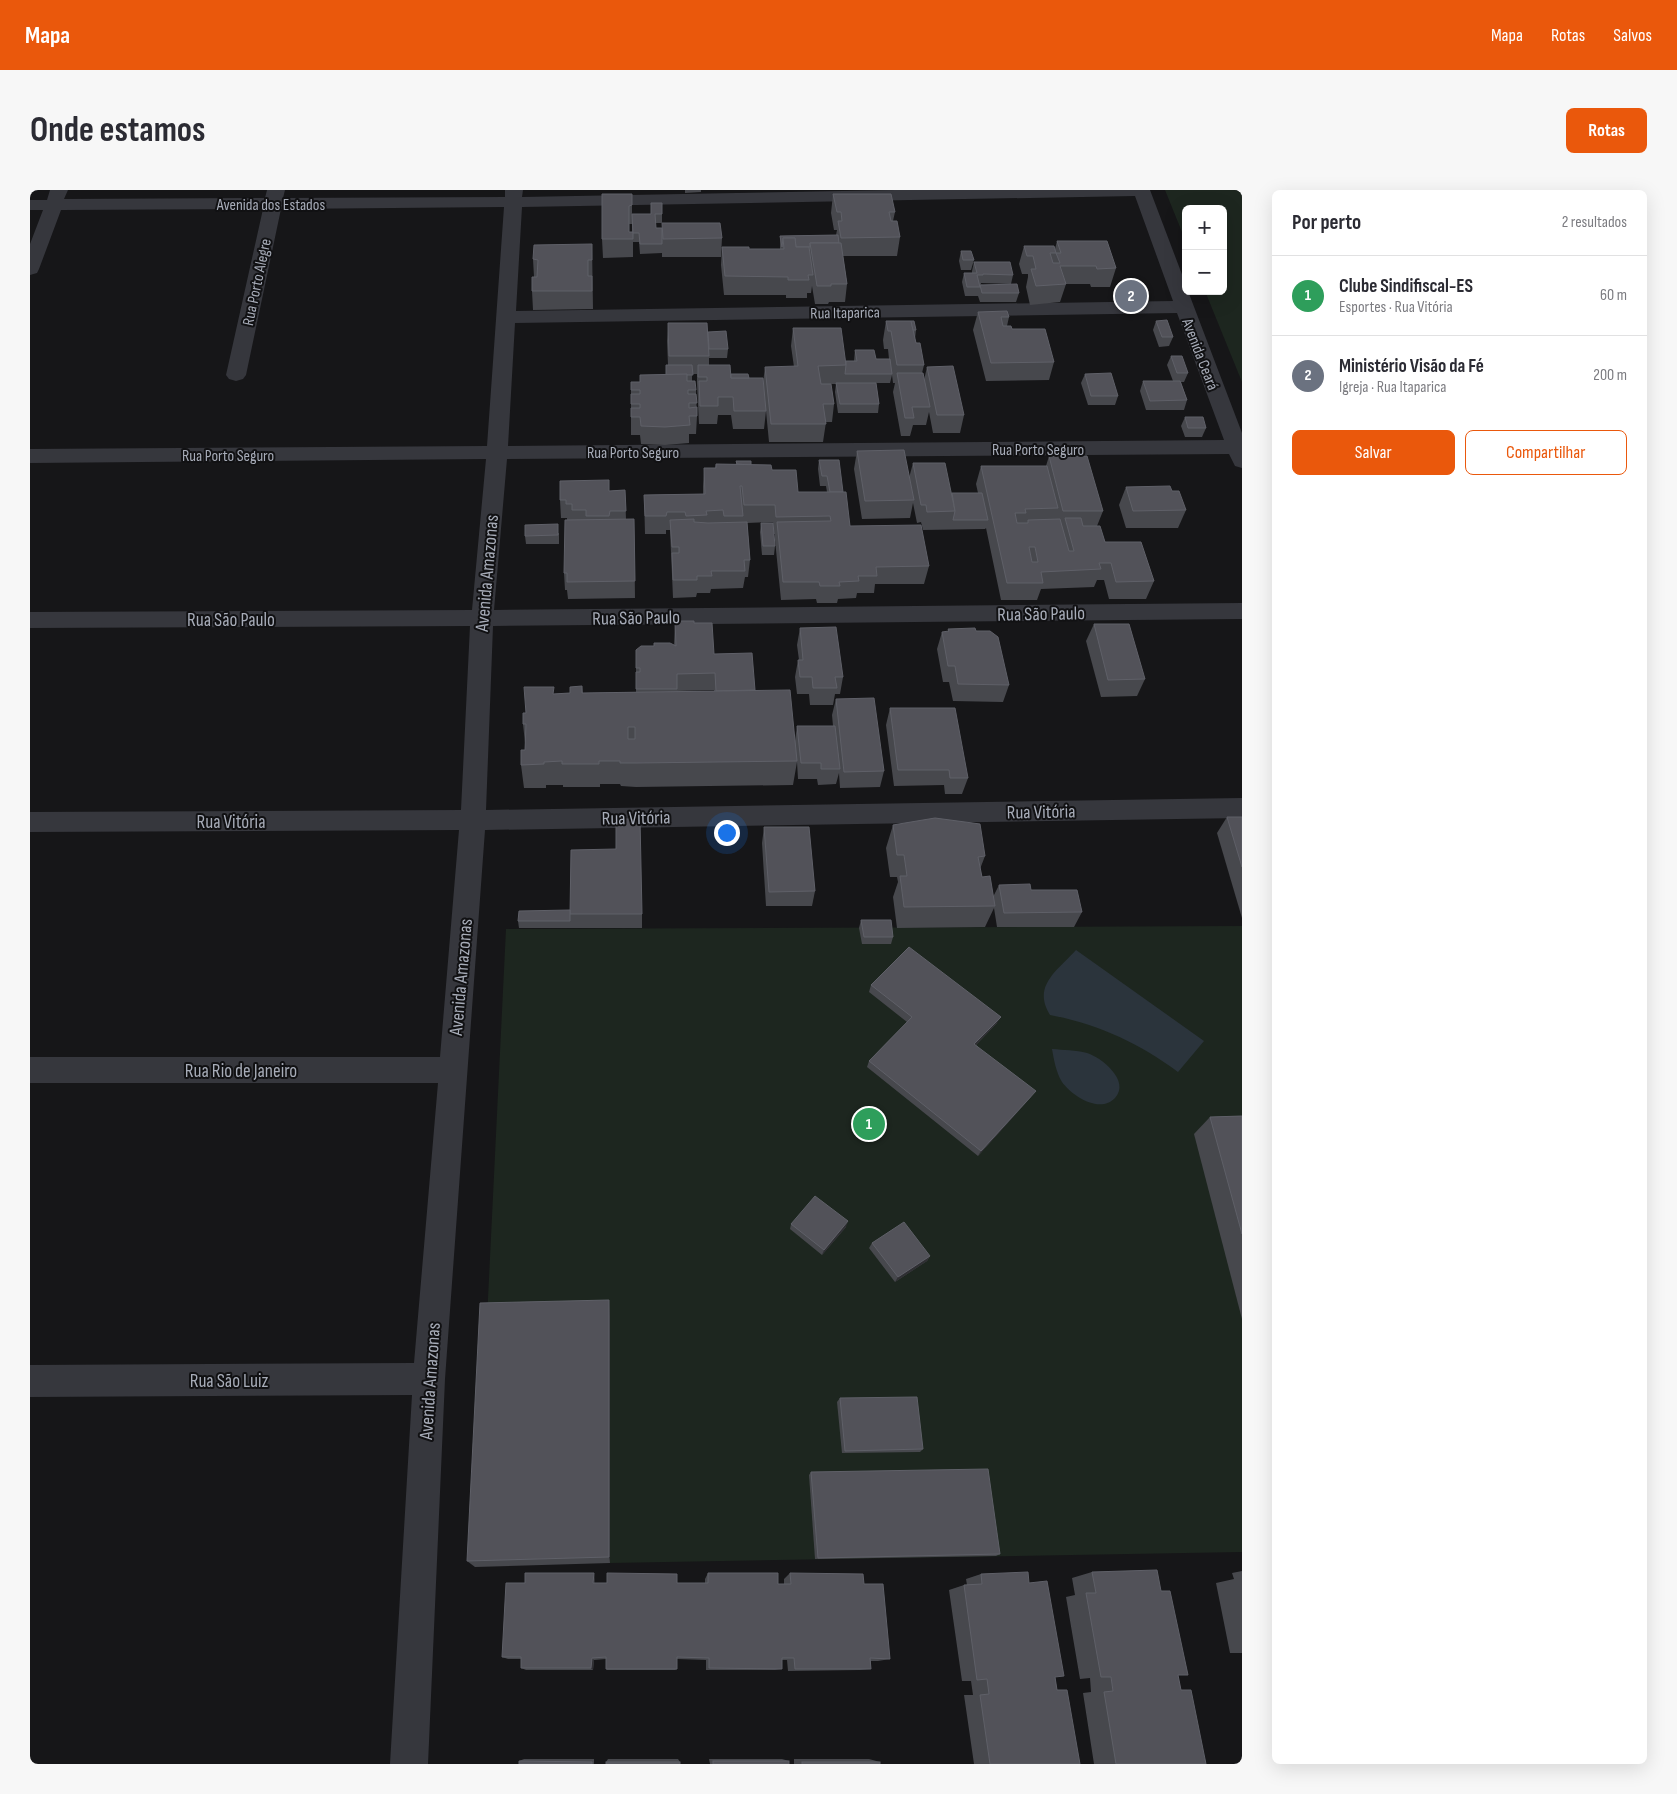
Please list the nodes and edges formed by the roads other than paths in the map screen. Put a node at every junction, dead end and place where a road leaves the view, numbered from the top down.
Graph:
1 (1141, 191) edge
2 (514, 196) edge
3 (274, 197) edge
4 (56, 198) edge
5 (30, 205) edge
6 (30, 269) edge
7 (1184, 307) junction
8 (506, 317) junction
9 (236, 375) dead end
10 (497, 453) junction
11 (1239, 454) edge
12 (30, 456) edge
13 (1242, 611) edge
14 (482, 618) junction
15 (30, 620) edge
16 (1242, 808) edge
17 (472, 820) junction
18 (30, 822) edge
19 (30, 1070) edge
20 (452, 1070) junction
21 (429, 1379) junction
22 (30, 1381) edge
23 (409, 1764) edge

1 - 2 street, Avenida dos Estados
1 - 7 street, Avenida Ceará
2 - 3 street, Avenida dos Estados
2 - 8 street, Avenida Amazonas
3 - 4 street, Avenida dos Estados
3 - 9 street, Rua Porto Alegre
4 - 5 street, Avenida dos Estados
4 - 6 street
7 - 8 street, Rua Itaparica
7 - 11 street, Avenida Ceará
8 - 10 street, Avenida Amazonas
10 - 11 street, Rua Porto Seguro
10 - 12 street, Rua Porto Seguro
10 - 14 street, Avenida Amazonas
13 - 14 street, Rua São Paulo
14 - 15 street, Rua São Paulo
14 - 17 street, Avenida Amazonas
16 - 17 street, Rua Vitória
17 - 18 street, Rua Vitória
17 - 20 street, Avenida Amazonas
19 - 20 street, Rua Rio de Janeiro
20 - 21 street, Avenida Amazonas
21 - 22 street, Rua São Luiz
21 - 23 street, Avenida Amazonas

